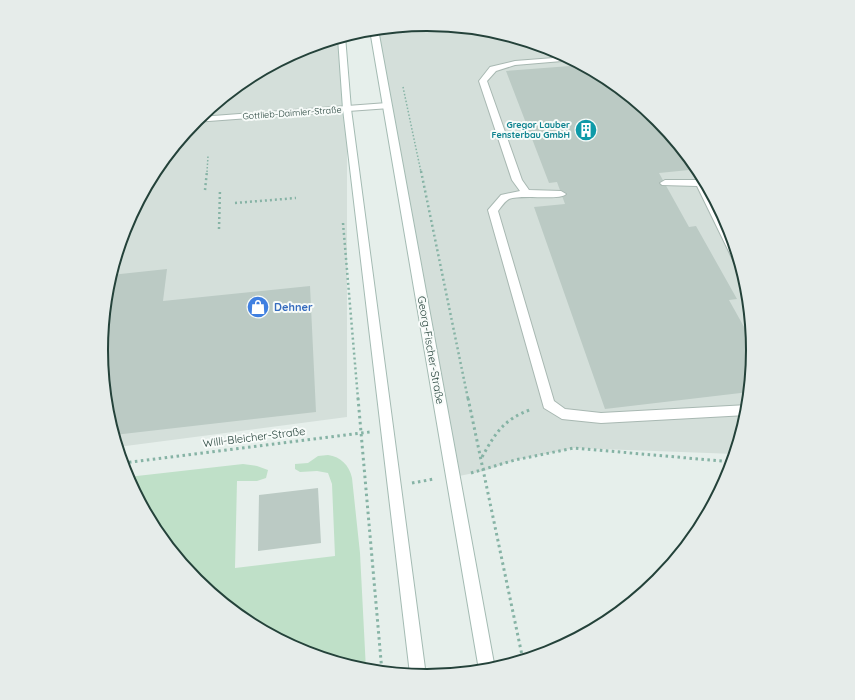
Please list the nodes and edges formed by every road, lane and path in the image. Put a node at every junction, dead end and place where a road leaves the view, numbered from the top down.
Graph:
1 (375, 36) edge
2 (342, 43) edge
3 (560, 60) edge
4 (402, 86) dead end
5 (387, 106) junction
6 (347, 109) junction
7 (207, 119) edge
8 (208, 156) dead end
9 (665, 184) dead end
10 (700, 184) edge
11 (220, 189) dead end
12 (205, 190) dead end
13 (526, 193) junction
14 (561, 194) dead end
15 (296, 198) dead end
16 (235, 203) dead end
17 (343, 222) dead end
18 (219, 229) dead end
19 (549, 404) junction
20 (740, 410) edge
21 (388, 429) junction
22 (361, 433) junction
23 (482, 458) junction
24 (726, 461) edge
25 (129, 462) edge
26 (484, 471) junction
27 (454, 477) junction
28 (395, 485) junction
29 (522, 654) edge
30 (486, 664) edge
31 (381, 665) edge
32 (417, 668) edge

1 - 5 main road, Georg-Fischer-Straße
2 - 6 main road
3 - 13 main road
4 - 23 path
5 - 6 main road, Gottlieb-Daimler-Straße
5 - 27 main road, Georg-Fischer-Straße
6 - 7 main road, Gottlieb-Daimler-Straße
6 - 21 main road
8 - 12 path
9 - 10 main road
11 - 18 path
13 - 14 main road
13 - 19 main road
15 - 16 path
17 - 22 path
19 - 20 main road
19 - 23 path
21 - 22 path, Willi-Bleicher-Straße
21 - 28 main road
22 - 25 path, Willi-Bleicher-Straße
22 - 31 path
23 - 26 path
24 - 26 path
26 - 27 path
26 - 29 path
27 - 28 path
27 - 30 main road, Georg-Fischer-Straße
28 - 32 main road

